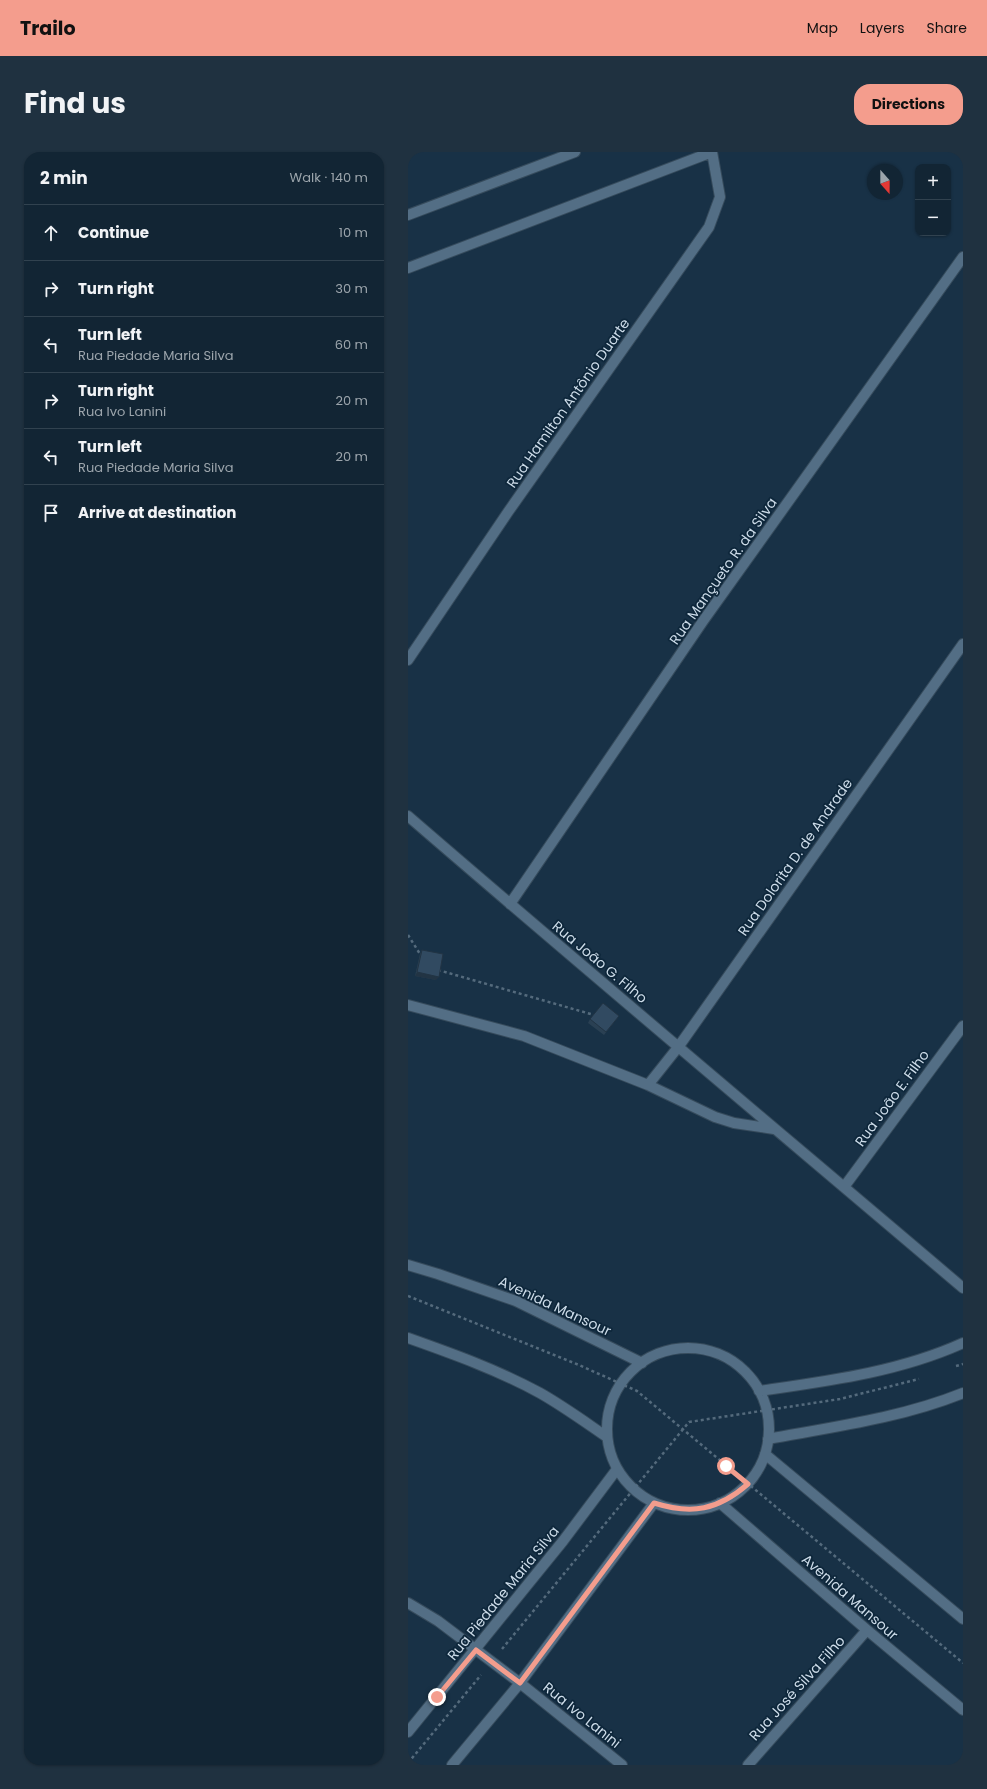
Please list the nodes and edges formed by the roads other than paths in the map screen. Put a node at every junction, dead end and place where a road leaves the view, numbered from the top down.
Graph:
1 (575, 152) edge
2 (712, 152) edge
3 (408, 215) edge
4 (963, 257) edge
5 (408, 268) edge
6 (963, 644) edge
7 (408, 660) edge
8 (408, 816) edge
9 (510, 904) junction
10 (408, 1005) edge
11 (963, 1026) edge
12 (678, 1046) junction
13 (648, 1085) junction
14 (774, 1129) junction
15 (844, 1187) junction
16 (408, 1265) edge
17 (963, 1288) edge
18 (408, 1338) edge
19 (963, 1343) edge
20 (642, 1363) junction
21 (760, 1391) junction
22 (963, 1393) edge
23 (607, 1437) junction
24 (768, 1439) junction
25 (765, 1454) junction
26 (617, 1469) junction
27 (654, 1503) junction
28 (720, 1503) junction
29 (408, 1603) edge
30 (963, 1619) edge
31 (867, 1630) junction
32 (476, 1650) junction
33 (520, 1683) junction
34 (963, 1710) edge
35 (408, 1732) edge
36 (452, 1765) edge
37 (622, 1765) edge
38 (748, 1765) edge

1 - 3 street
2 - 5 street
2 - 7 street, Rua Hamilton Antônio Duarte
4 - 9 street, Rua Mançueto R. da Silva
6 - 12 street, Rua Dolorita D. de Andrade
8 - 9 street, Rua João G. Filho
9 - 12 street, Rua João G. Filho
10 - 13 street
11 - 15 street, Rua João E. Filho
12 - 13 street, Rua Dolorita D. de Andrade
12 - 14 street, Rua João G. Filho
13 - 14 street
14 - 15 street, Rua João G. Filho
15 - 17 street, Rua João G. Filho
16 - 20 street, Avenida Mansour
18 - 23 street
19 - 21 street
20 - 21 street
20 - 23 street
21 - 24 street
22 - 24 street
23 - 26 street
24 - 25 street
25 - 28 street
25 - 30 street
26 - 27 street
26 - 32 street, Rua Piedade Maria Silva
27 - 28 street
27 - 33 street
28 - 31 street, Avenida Mansour
29 - 32 street, Rua Ivo Lanini
31 - 34 street, Avenida Mansour
31 - 38 street, Rua José Silva Filho
32 - 33 street, Rua Ivo Lanini
32 - 35 street, Rua Piedade Maria Silva
33 - 36 street
33 - 37 street, Rua Ivo Lanini

